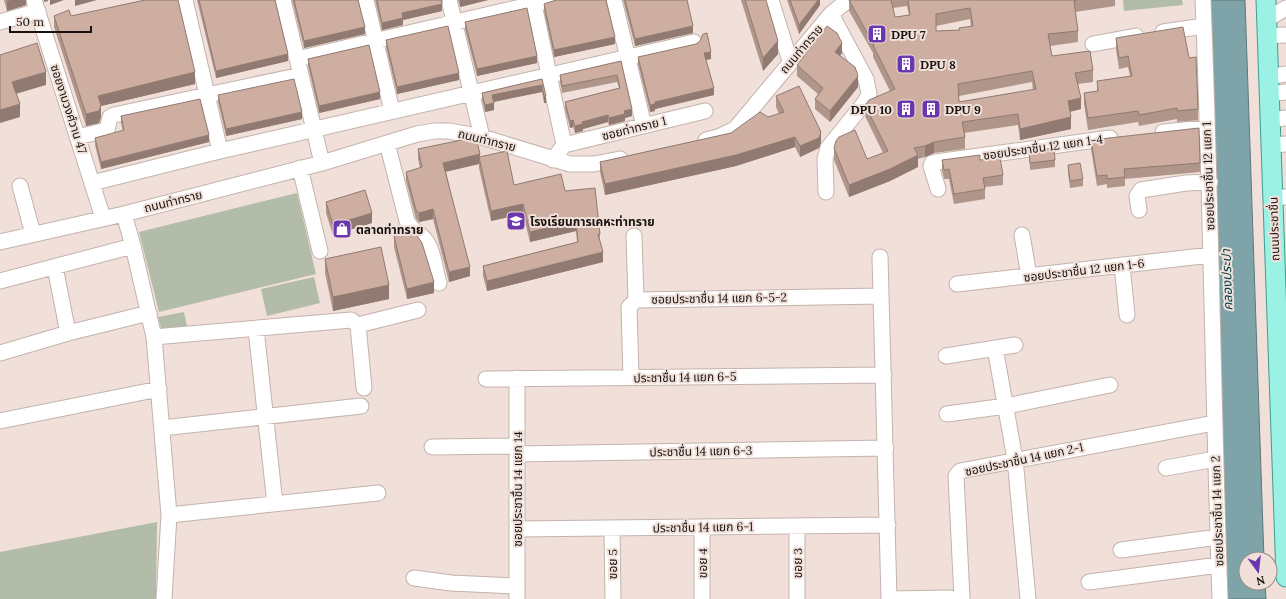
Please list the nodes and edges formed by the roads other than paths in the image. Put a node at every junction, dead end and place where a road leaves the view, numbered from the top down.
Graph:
1 (185, 0) edge
2 (283, 0) edge
3 (366, 0) edge
4 (450, 0) edge
5 (551, 0) edge
6 (614, 0) edge
7 (771, 0) edge
8 (850, 0) edge
9 (1203, 0) edge
10 (534, 2) edge
11 (36, 6) edge
12 (831, 14) junction
13 (1276, 20) edge
14 (0, 22) edge
15 (455, 23) junction
16 (1204, 26) junction
17 (376, 42) junction
18 (694, 42) dead end
19 (1093, 44) dead end
20 (627, 56) junction
21 (297, 59) junction
22 (790, 61) junction
23 (550, 74) junction
24 (301, 75) junction
25 (1279, 84) edge
26 (472, 92) junction
27 (207, 95) junction
28 (392, 111) junction
29 (705, 111) dead end
30 (1280, 119) edge
31 (644, 126) junction
32 (1206, 128) junction
33 (313, 129) junction
34 (1146, 134) edge
35 (77, 137) junction
36 (482, 137) junction
37 (1123, 137) edge
38 (695, 142) edge
39 (387, 143) junction
40 (564, 145) junction
41 (1278, 145) edge
42 (220, 151) junction
43 (633, 156) edge
44 (553, 160) junction
45 (322, 163) junction
46 (300, 168) junction
47 (1210, 182) junction
48 (92, 183) junction
49 (20, 186) dead end
50 (938, 189) dead end
51 (826, 192) dead end
52 (1281, 197) edge
53 (1139, 210) dead end
54 (124, 214) junction
55 (104, 218) junction
56 (32, 234) junction
57 (1022, 234) dead end
58 (634, 236) dead end
59 (0, 242) edge
60 (133, 246) junction
61 (320, 251) dead end
62 (1211, 255) junction
63 (880, 257) dead end
64 (1122, 265) junction
65 (55, 267) junction
66 (1281, 270) edge
67 (1029, 276) junction
68 (0, 281) edge
69 (439, 283) dead end
70 (957, 284) dead end
71 (881, 296) junction
72 (636, 300) junction
73 (418, 310) dead end
74 (149, 313) junction
75 (1127, 315) dead end
76 (354, 322) junction
77 (256, 329) junction
78 (68, 333) junction
79 (1282, 334) edge
80 (154, 337) junction
81 (1014, 345) dead end
82 (995, 348) junction
83 (0, 353) edge
84 (946, 356) dead end
85 (884, 375) junction
86 (631, 377) junction
87 (517, 378) junction
88 (486, 379) dead end
89 (1110, 385) dead end
90 (159, 388) junction
91 (364, 388) dead end
92 (362, 406) dead end
93 (1006, 406) junction
94 (1283, 410) edge
95 (946, 414) dead end
96 (265, 416) junction
97 (0, 421) edge
98 (1214, 423) junction
99 (162, 428) junction
100 (432, 447) dead end
101 (886, 448) junction
102 (517, 450) junction
103 (1015, 459) junction
104 (1215, 459) junction
105 (1166, 468) dead end
106 (378, 493) dead end
107 (275, 504) junction
108 (169, 515) junction
109 (888, 525) junction
110 (797, 526) junction
111 (702, 527) junction
112 (612, 528) junction
113 (517, 529) junction
114 (1218, 537) junction
115 (1121, 550) dead end
116 (1219, 565) junction
117 (1286, 577) edge
118 (414, 578) dead end
119 (1089, 582) dead end
120 (517, 592) edge
121 (164, 599) edge
122 (613, 599) edge
123 (702, 599) edge
124 (797, 599) edge
125 (889, 599) edge
126 (956, 599) edge
127 (1028, 599) edge
128 (1220, 599) edge

1 - 27 street
2 - 21 street
3 - 17 street
4 - 15 street
5 - 10 street
6 - 20 street
7 - 22 street
8 - 12 street, ถนนท่าทราย
9 - 16 street, ซอยประชาชื่น 12 แยก 1
10 - 15 street
10 - 23 street
11 - 14 street
11 - 35 street, ซอยงามวงศ์วาน 47
12 - 22 street, ถนนท่าทราย
12 - 51 street
13 - 25 main road, ถนนประชาชื่น
15 - 17 street
15 - 26 street
16 - 19 street
16 - 32 street, ซอยประชาชื่น 12 แยก 1
17 - 21 street
17 - 28 street
18 - 20 street
20 - 23 street
20 - 31 street
21 - 24 street
22 - 38 street, ถนนท่าทราย
23 - 26 street
23 - 40 street
24 - 27 street
24 - 33 street
25 - 30 main road, ถนนประชาชื่น
26 - 28 street
26 - 36 street
27 - 35 street
27 - 42 street
28 - 33 street
29 - 31 street, ซอยท่าทราย 1
30 - 41 main road, ถนนประชาชื่น
31 - 40 street, ซอยท่าทราย 1
32 - 34 street
32 - 47 street, ซอยประชาชื่น 12 แยก 1
33 - 42 street
33 - 45 street
35 - 48 street, ซอยงามวงศ์วาน 47
36 - 39 street, ถนนท่าทราย
36 - 44 street, ถนนท่าทราย
37 - 50 street, ซอยประชาชื่น 12 แยก 1-4
39 - 45 street, ถนนท่าทราย
39 - 69 street
40 - 44 street
41 - 52 main road, ถนนประชาชื่น
42 - 48 street
43 - 44 street, ถนนท่าทราย
45 - 46 street, ถนนท่าทราย
46 - 54 street, ถนนท่าทราย
46 - 61 street
47 - 53 street
47 - 62 street, ซอยประชาชื่น 12 แยก 1
48 - 55 street, ซอยงามวงศ์วาน 47
49 - 56 street
52 - 66 main road, ถนนประชาชื่น
54 - 55 street, ถนนท่าทราย
54 - 60 street
55 - 56 street, ถนนท่าทราย
56 - 59 street, ถนนท่าทราย
57 - 67 street
58 - 72 street
60 - 65 street
60 - 74 street
62 - 64 street, ซอยประชาชื่น 12 แยก 1-6
62 - 98 street, ซอยประชาชื่น 12 แยก 1
63 - 71 street
64 - 67 street, ซอยประชาชื่น 12 แยก 1-6
64 - 75 street
65 - 68 street
65 - 78 street
66 - 79 main road, ถนนประชาชื่น
67 - 70 street, ซอยประชาชื่น 12 แยก 1-6
71 - 72 street, ซอยประชาชื่น 14 แยก 6-5-2
71 - 85 street
72 - 86 street, ซอยประชาชื่น 14 แยก 6-5-2
73 - 76 street
74 - 78 street
74 - 80 street
76 - 77 street
76 - 91 street
77 - 80 street
77 - 96 street
78 - 83 street
79 - 94 main road, ถนนประชาชื่น
80 - 90 street
81 - 82 street
82 - 84 street
82 - 93 street
85 - 86 street, ประชาชื่น 14 แยก 6-5
85 - 101 street
86 - 87 street, ประชาชื่น 14 แยก 6-5
87 - 88 street, ประชาชื่น 14 แยก 6-5
87 - 102 street, ซอยประชาชื่น 14 แยก 14
89 - 93 street
90 - 97 street
90 - 99 street
92 - 96 street
93 - 95 street
93 - 103 street
94 - 117 main road, ถนนประชาชื่น
96 - 99 street
96 - 107 street
98 - 103 street, ซอยประชาชื่น 14 แยก 2-1
98 - 104 street, ซอยประชาชื่น 14 แยก 2
99 - 108 street
100 - 102 street, ประชาชื่น 14 แยก 6-3
101 - 102 street, ประชาชื่น 14 แยก 6-3
101 - 109 street
102 - 113 street, ซอยประชาชื่น 14 แยก 14
103 - 126 street, ซอยประชาชื่น 14 แยก 2-1
103 - 127 street
104 - 105 street
104 - 114 street, ซอยประชาชื่น 14 แยก 2
106 - 107 street
107 - 108 street
108 - 121 street
109 - 110 street, ประชาชื่น 14 แยก 6-1
109 - 125 street
110 - 111 street, ประชาชื่น 14 แยก 6-1
110 - 124 street, ขอย 3
111 - 112 street, ประชาชื่น 14 แยก 6-1
111 - 123 street, ขอย 4
112 - 113 street, ประชาชื่น 14 แยก 6-1
112 - 122 street, ฃอย 5
113 - 120 street, ซอยประชาชื่น 14 แยก 14
114 - 115 street
114 - 116 street, ซอยประชาชื่น 14 แยก 2
116 - 119 street
116 - 128 street, ซอยประชาชื่น 14 แยก 2
118 - 120 street
125 - 126 street

